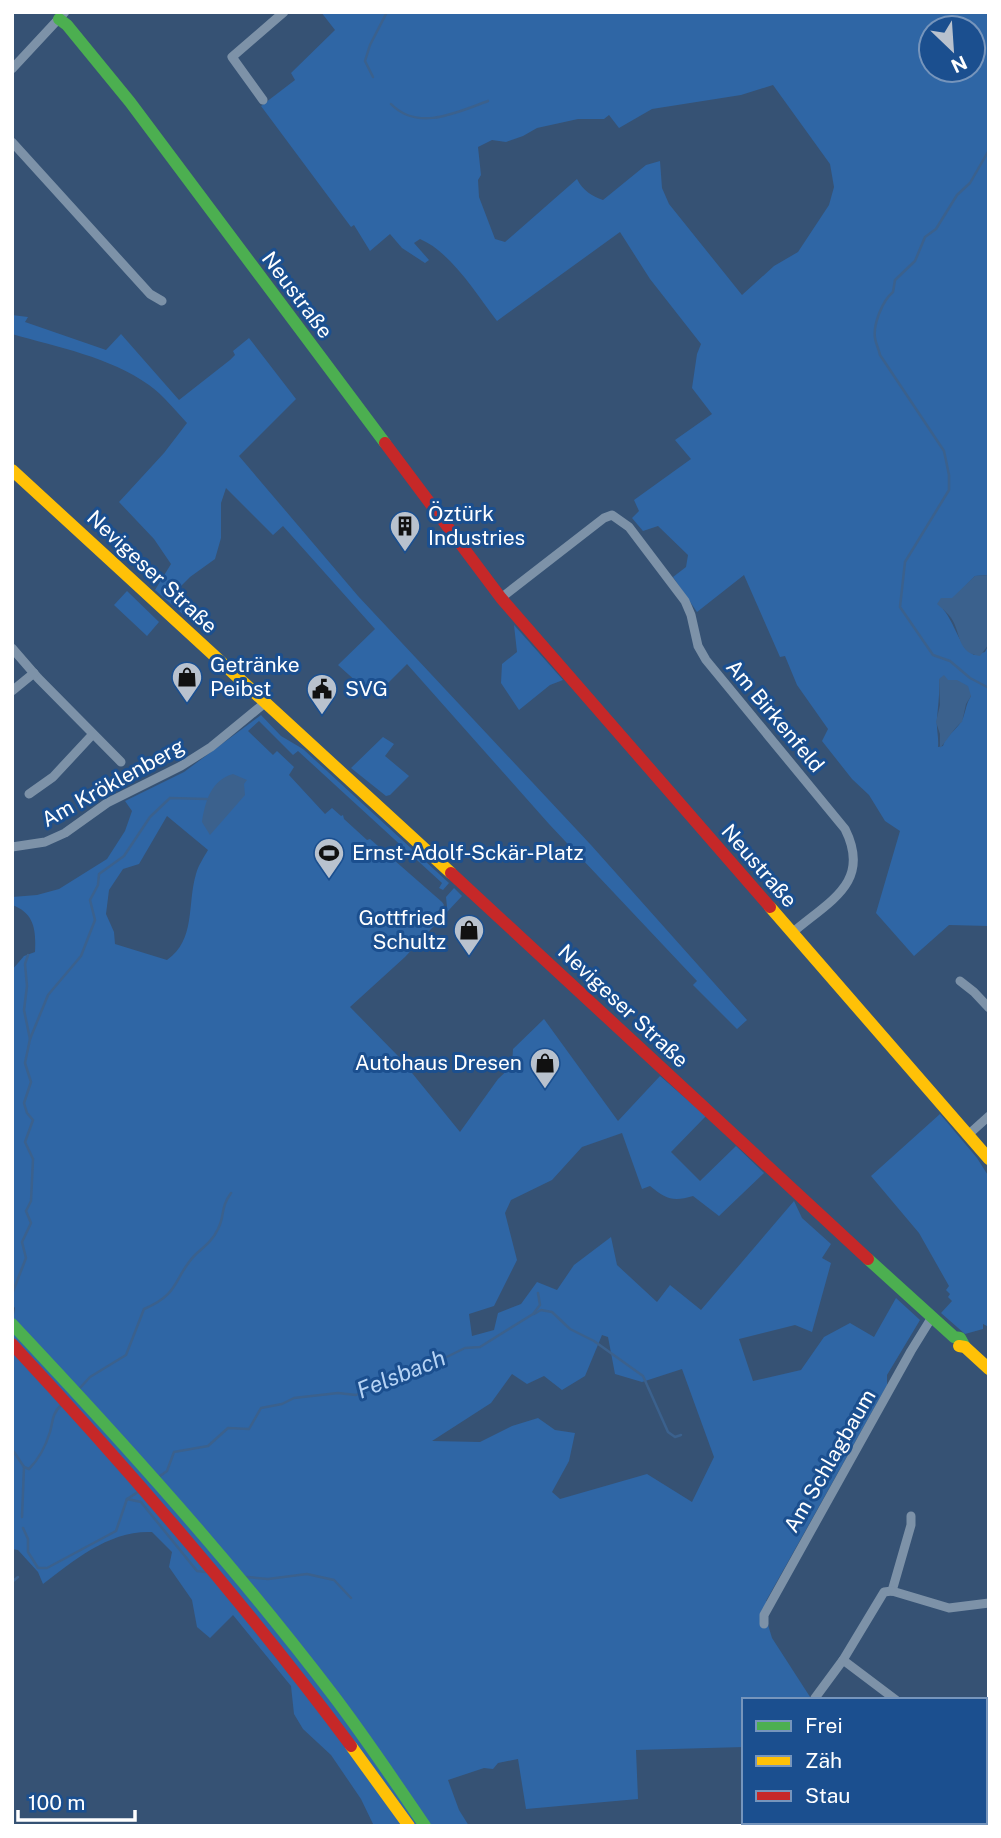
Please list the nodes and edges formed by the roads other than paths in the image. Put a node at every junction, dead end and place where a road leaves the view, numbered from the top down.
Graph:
1 (284, 12) edge
2 (62, 15) edge
3 (12, 68) edge
4 (263, 100) dead end
5 (12, 142) edge
6 (162, 301) dead end
7 (12, 470) edge
8 (500, 598) junction
9 (12, 648) edge
10 (34, 673) junction
11 (12, 691) edge
12 (266, 702) junction
13 (93, 734) junction
14 (121, 762) dead end
15 (29, 794) dead end
16 (12, 847) edge
17 (792, 933) junction
18 (960, 981) dead end
19 (989, 1008) edge
20 (989, 1116) edge
21 (969, 1134) junction
22 (989, 1159) edge
23 (932, 1317) junction
24 (12, 1324) edge
25 (12, 1344) edge
26 (989, 1369) edge
27 (911, 1516) dead end
28 (892, 1591) junction
29 (989, 1603) edge
30 (764, 1624) dead end
31 (843, 1660) junction
32 (815, 1698) dead end
33 (893, 1698) edge
34 (328, 1699) junction
35 (409, 1826) edge
36 (425, 1826) edge

1 - 4 street
2 - 3 street
2 - 8 main road, Neustraße
5 - 6 street
7 - 12 main road, Nevigeser Straße
8 - 17 main road, Neustraße
8 - 17 street, Am Birkenfeld
9 - 10 street
10 - 11 street
10 - 13 street
12 - 16 street, Am Kröklenberg
12 - 23 main road, Nevigeser Straße
13 - 14 street
13 - 15 street
17 - 21 main road, Neustraße
18 - 19 street
20 - 21 street
21 - 22 main road, Neustraße
23 - 26 main road, Nevigeser Straße
23 - 30 street, Am Schlagbaum
24 - 34 main road
25 - 34 main road
27 - 28 street
28 - 29 street
28 - 31 street
31 - 32 street
31 - 33 street
34 - 35 main road
34 - 36 main road

